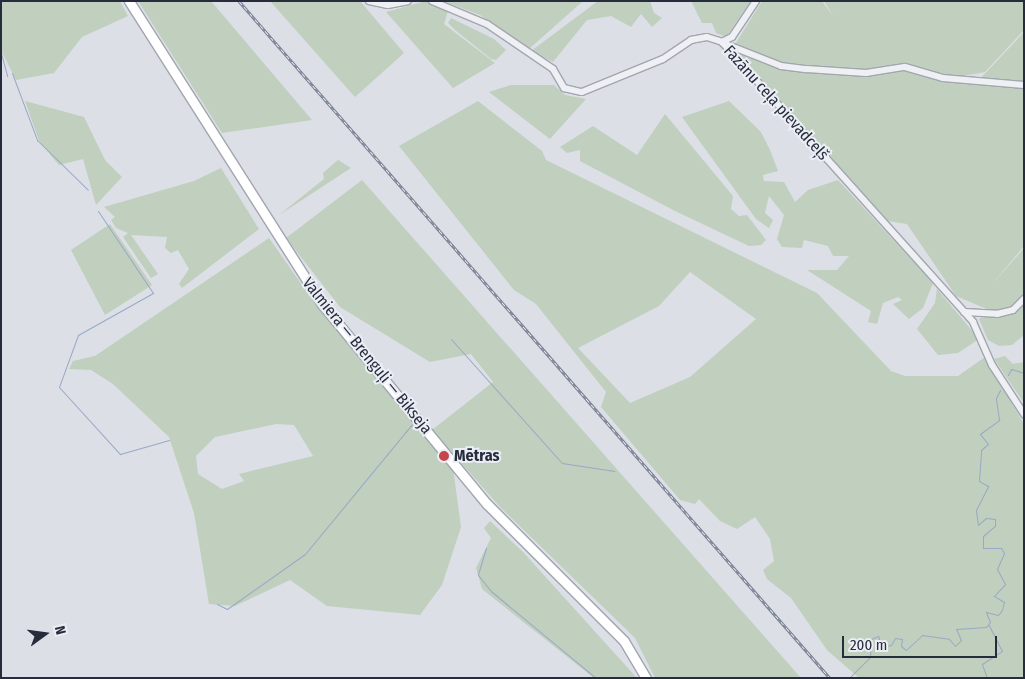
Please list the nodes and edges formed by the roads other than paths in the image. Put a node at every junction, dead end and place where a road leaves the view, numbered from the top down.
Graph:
1 (129, 1) edge
2 (369, 1) edge
3 (408, 1) edge
4 (432, 1) edge
5 (756, 1) edge
6 (722, 42) junction
7 (1024, 85) edge
8 (1024, 300) edge
9 (963, 312) junction
10 (1024, 414) edge
11 (646, 678) edge

1 - 11 main road, Valmiera — Brenguļi — Bikseja
2 - 3 street
4 - 6 street, Fazānu ceļa pievadceļš
5 - 6 street
6 - 7 street
6 - 9 street, Fazānu ceļa pievadceļš
8 - 9 street
9 - 10 street, Fazānu ceļa pievadceļš

